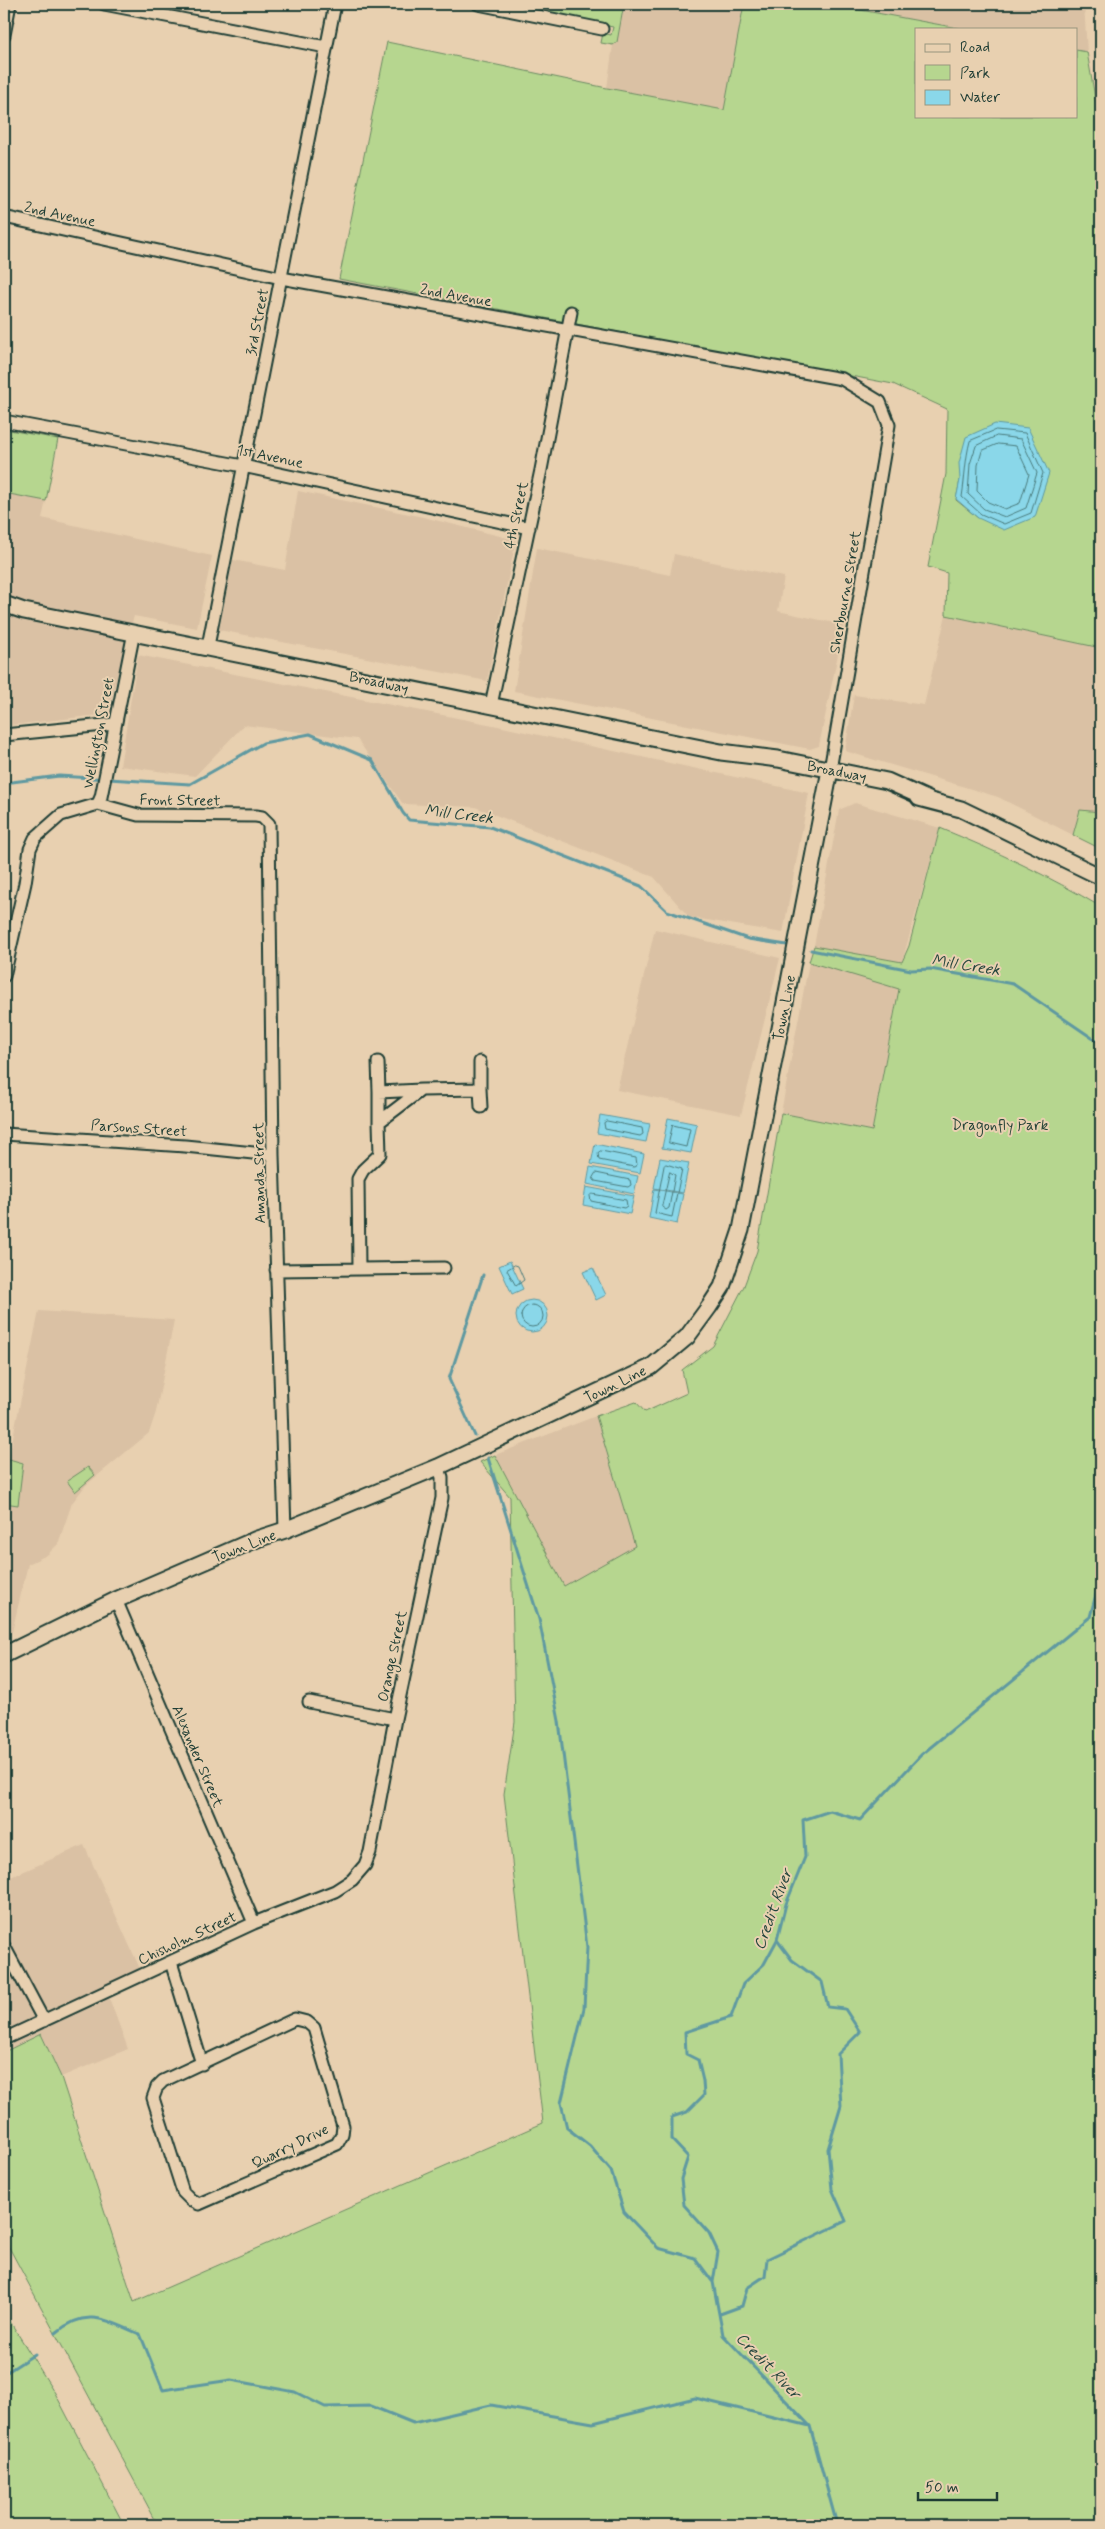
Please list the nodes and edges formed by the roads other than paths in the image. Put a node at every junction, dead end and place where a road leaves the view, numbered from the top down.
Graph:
1 (10, 4) edge
2 (104, 4) edge
3 (335, 4) edge
4 (478, 4) edge
5 (602, 29) dead end
6 (4, 35) edge
7 (326, 47) junction
8 (4, 217) edge
9 (281, 278) junction
10 (571, 312) dead end
11 (568, 330) junction
12 (888, 420) joint
13 (4, 421) edge
14 (243, 466) junction
15 (529, 528) junction
16 (8, 607) edge
17 (134, 632) junction
18 (208, 646) junction
19 (491, 705) junction
20 (114, 724) junction
21 (4, 735) edge
22 (830, 774) junction
23 (98, 804) junction
24 (262, 817) joint
25 (1101, 877) edge
26 (4, 976) edge
27 (378, 1062) dead end
28 (480, 1062) dead end
29 (480, 1089) junction
30 (421, 1090) junction
31 (379, 1092) junction
32 (481, 1107) dead end
33 (379, 1122) junction
34 (4, 1134) edge
35 (273, 1155) junction
36 (444, 1268) dead end
37 (359, 1269) junction
38 (276, 1270) junction
39 (438, 1468) junction
40 (285, 1530) junction
41 (116, 1600) junction
42 (4, 1655) edge
43 (309, 1702) dead end
44 (394, 1719) junction
45 (370, 1852) joint
46 (254, 1923) junction
47 (4, 1946) edge
48 (171, 1962) junction
49 (44, 2020) junction
50 (4, 2039) edge
51 (202, 2064) junction

1 - 6 street
2 - 7 street
3 - 7 street, 3rd Street
4 - 5 street
7 - 9 street, 3rd Street
8 - 9 street, 2nd Avenue
9 - 11 street, 2nd Avenue
9 - 14 street, 3rd Street
10 - 11 street, 4th Street
11 - 12 street, 2nd Avenue
11 - 15 street, 4th Street
12 - 22 street, Sherbourne Street
13 - 14 street, 1st Avenue
14 - 15 street, 1st Avenue
14 - 18 street, 3rd Street
15 - 19 street, 4th Street
16 - 17 main road, Broadway
17 - 18 main road, Broadway
17 - 20 street, Wellington Street
18 - 19 main road, Broadway
19 - 22 main road, Broadway
20 - 21 street
20 - 23 street, Wellington Street
22 - 25 main road, Broadway
22 - 39 main road, Town Line
23 - 24 street, Front Street
23 - 26 street, Wellington Street
24 - 35 street, Amanda Street
27 - 31 street
28 - 29 street
29 - 30 street
29 - 32 street
30 - 31 street
30 - 33 street
31 - 33 street
33 - 37 street
34 - 35 street, Parsons Street
35 - 38 street, Amanda Street
36 - 37 street
37 - 38 street
38 - 40 street, Amanda Street
39 - 40 main road, Town Line
39 - 44 street, Orange Street
40 - 41 main road, Town Line
41 - 42 main road, Town Line
41 - 46 street, Alexander Street
43 - 44 street
44 - 45 street, Orange Street
45 - 46 street, Chisholm Street
46 - 48 street, Chisholm Street
47 - 49 street
48 - 49 street, Chisholm Street
48 - 51 street
49 - 50 street, Chisholm Street
51 - 51 street, Quarry Drive

